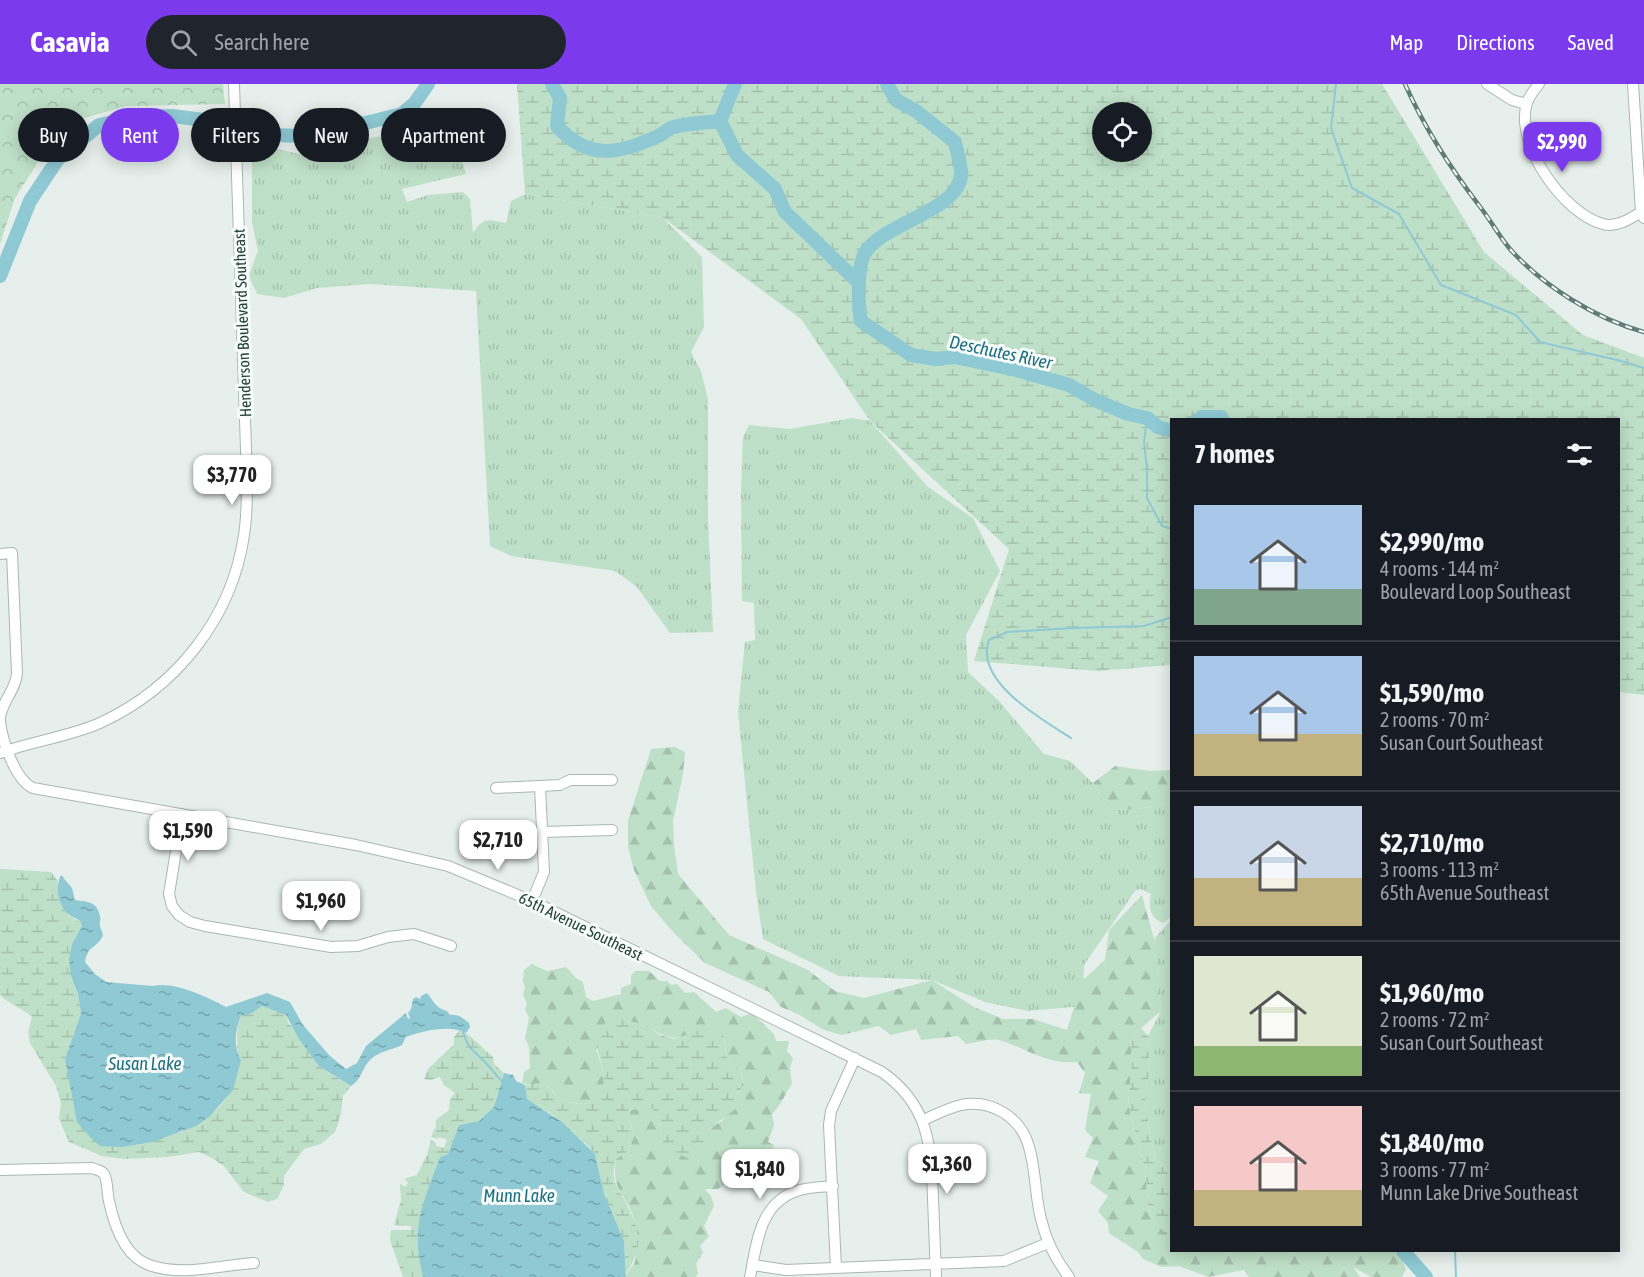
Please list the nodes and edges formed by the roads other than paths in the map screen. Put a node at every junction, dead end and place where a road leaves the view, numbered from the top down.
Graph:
1 (234, 84) edge
2 (1487, 84) edge
3 (1539, 84) edge
4 (1633, 84) edge
5 (1526, 104) junction
6 (1642, 215) edge
7 (0, 554) edge
8 (0, 719) edge
9 (4, 752) edge
10 (612, 780) dead end
11 (540, 786) junction
12 (496, 788) dead end
13 (182, 814) junction
14 (612, 830) dead end
15 (543, 832) junction
16 (532, 902) junction
17 (451, 946) dead end
18 (855, 1058) junction
19 (922, 1120) junction
20 (0, 1170) edge
21 (833, 1186) junction
22 (1048, 1243) junction
23 (254, 1263) dead end
24 (936, 1264) junction
25 (753, 1265) junction
26 (837, 1267) junction
27 (750, 1277) edge
28 (936, 1277) edge
29 (1069, 1277) edge

1 - 9 street, Henderson Boulevard Southeast
2 - 5 street
3 - 5 street
4 - 6 street
5 - 6 street
7 - 8 street
8 - 9 street, 65th Avenue Southeast
9 - 13 street, 65th Avenue Southeast
10 - 11 street
11 - 12 street
11 - 15 street
13 - 16 street, 65th Avenue Southeast
13 - 17 street
14 - 15 street
15 - 16 street
16 - 18 street, 65th Avenue Southeast
18 - 19 street, 65th Avenue Southeast
18 - 21 street
19 - 22 street
19 - 24 street, 65th Avenue Southeast
20 - 23 street
21 - 25 street
21 - 26 street
22 - 24 street
22 - 29 street
24 - 26 street
24 - 28 street, 65th Avenue Southeast
25 - 26 street
25 - 27 street

